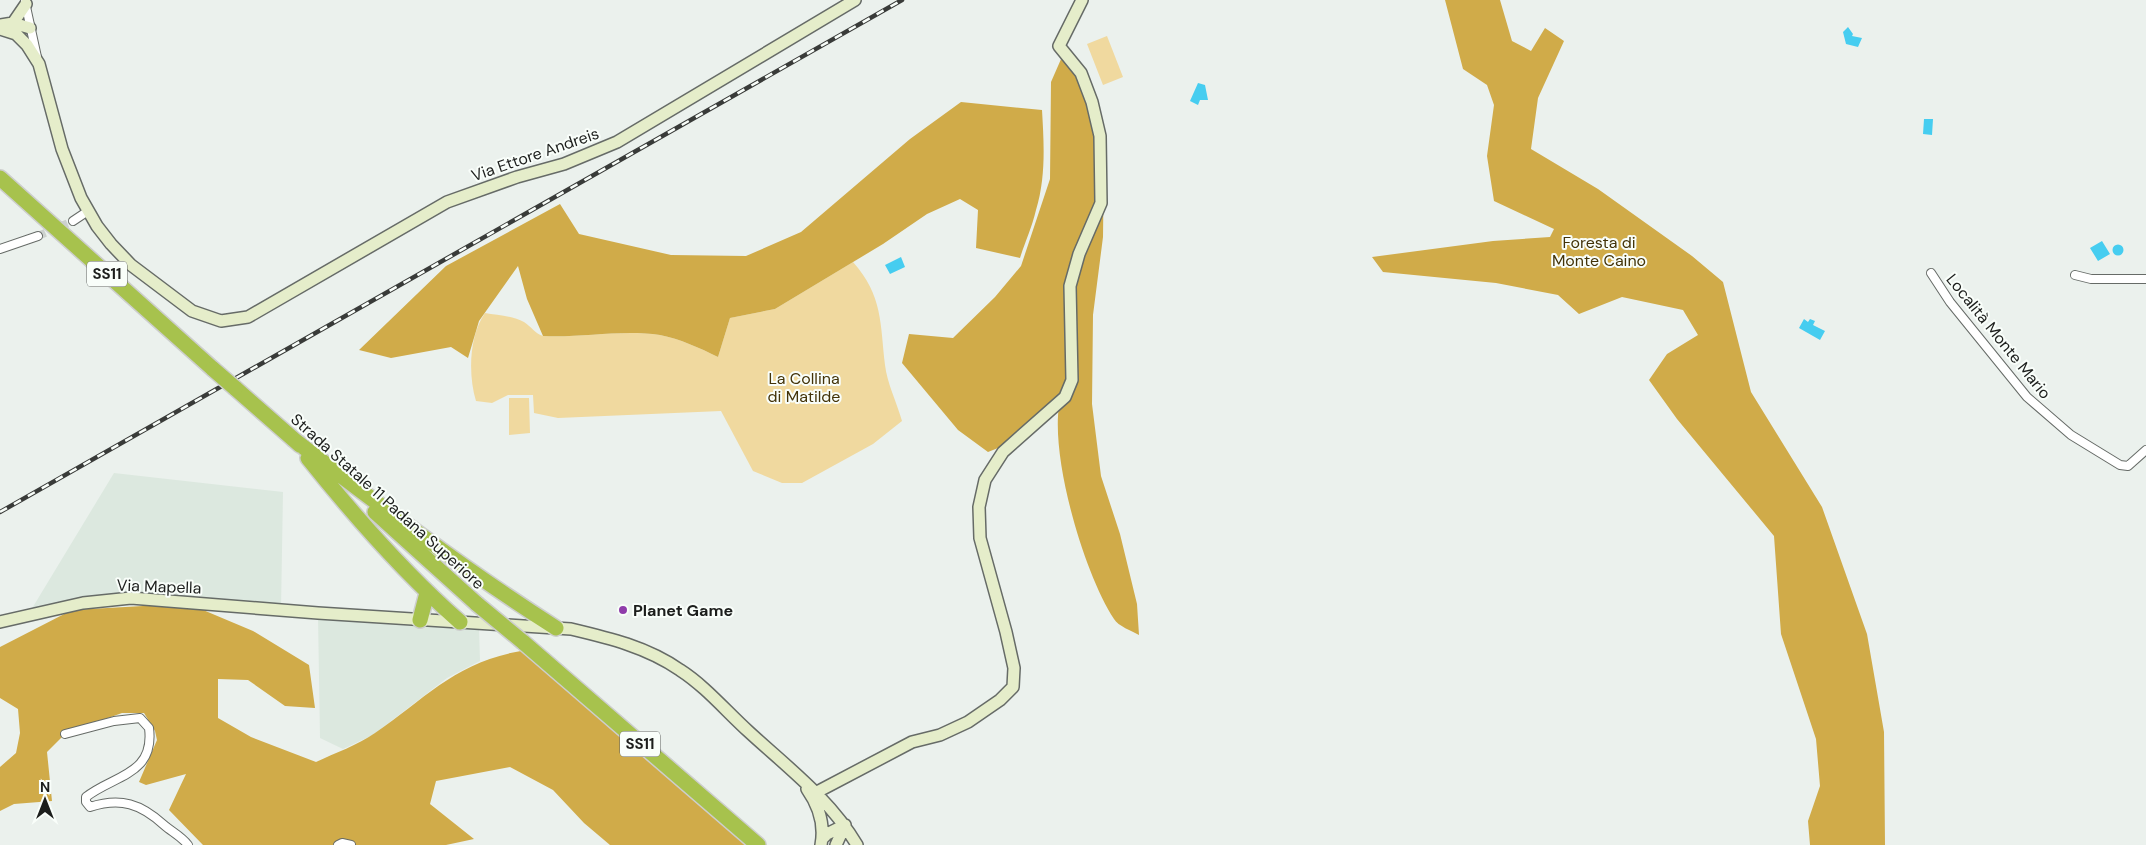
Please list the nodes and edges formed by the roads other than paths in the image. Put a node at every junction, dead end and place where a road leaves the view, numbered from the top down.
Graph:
1 (855, 0) edge
2 (1082, 0) edge
3 (25, 2) edge
4 (0, 27) edge
5 (14, 28) junction
6 (30, 28) junction
7 (39, 64) junction
8 (0, 178) edge
9 (88, 211) junction
10 (73, 221) tunnel mouth
11 (38, 236) tunnel mouth
12 (0, 249) edge
13 (1931, 273) dead end
14 (2075, 275) dead end
15 (2146, 279) edge
16 (293, 439) junction
17 (2146, 450) edge
18 (427, 593) junction
19 (420, 620) junction
20 (0, 622) edge
21 (460, 622) junction
22 (556, 628) junction
23 (65, 734) dead end
24 (801, 779) junction
25 (817, 792) junction
26 (845, 825) junction
27 (821, 842) edge
28 (188, 845) edge
29 (338, 845) edge
30 (351, 845) edge
31 (758, 845) edge
32 (836, 845) edge
33 (857, 845) edge

1 - 9 street, Via Ettore Andreis
2 - 25 street
3 - 5 street
3 - 6 street
4 - 5 street
5 - 6 street
5 - 7 street
6 - 7 street
7 - 9 street
8 - 16 highway, Strada Statale 11 Padana Superiore / SS11, bridge
9 - 10 street
11 - 12 street
13 - 17 street, Località Monte Mario
14 - 15 street
16 - 18 highway
16 - 22 highway
16 - 31 highway, Strada Statale 11 Padana Superiore / SS11, bridge
18 - 19 highway
18 - 21 highway
19 - 20 street, Via Mapella
19 - 21 street, Via Mapella
21 - 22 street, Via Mapella
22 - 24 street, Via Mapella
23 - 28 street
24 - 25 street
24 - 27 street
25 - 26 street
26 - 27 street
26 - 32 street
26 - 33 street
29 - 30 street

